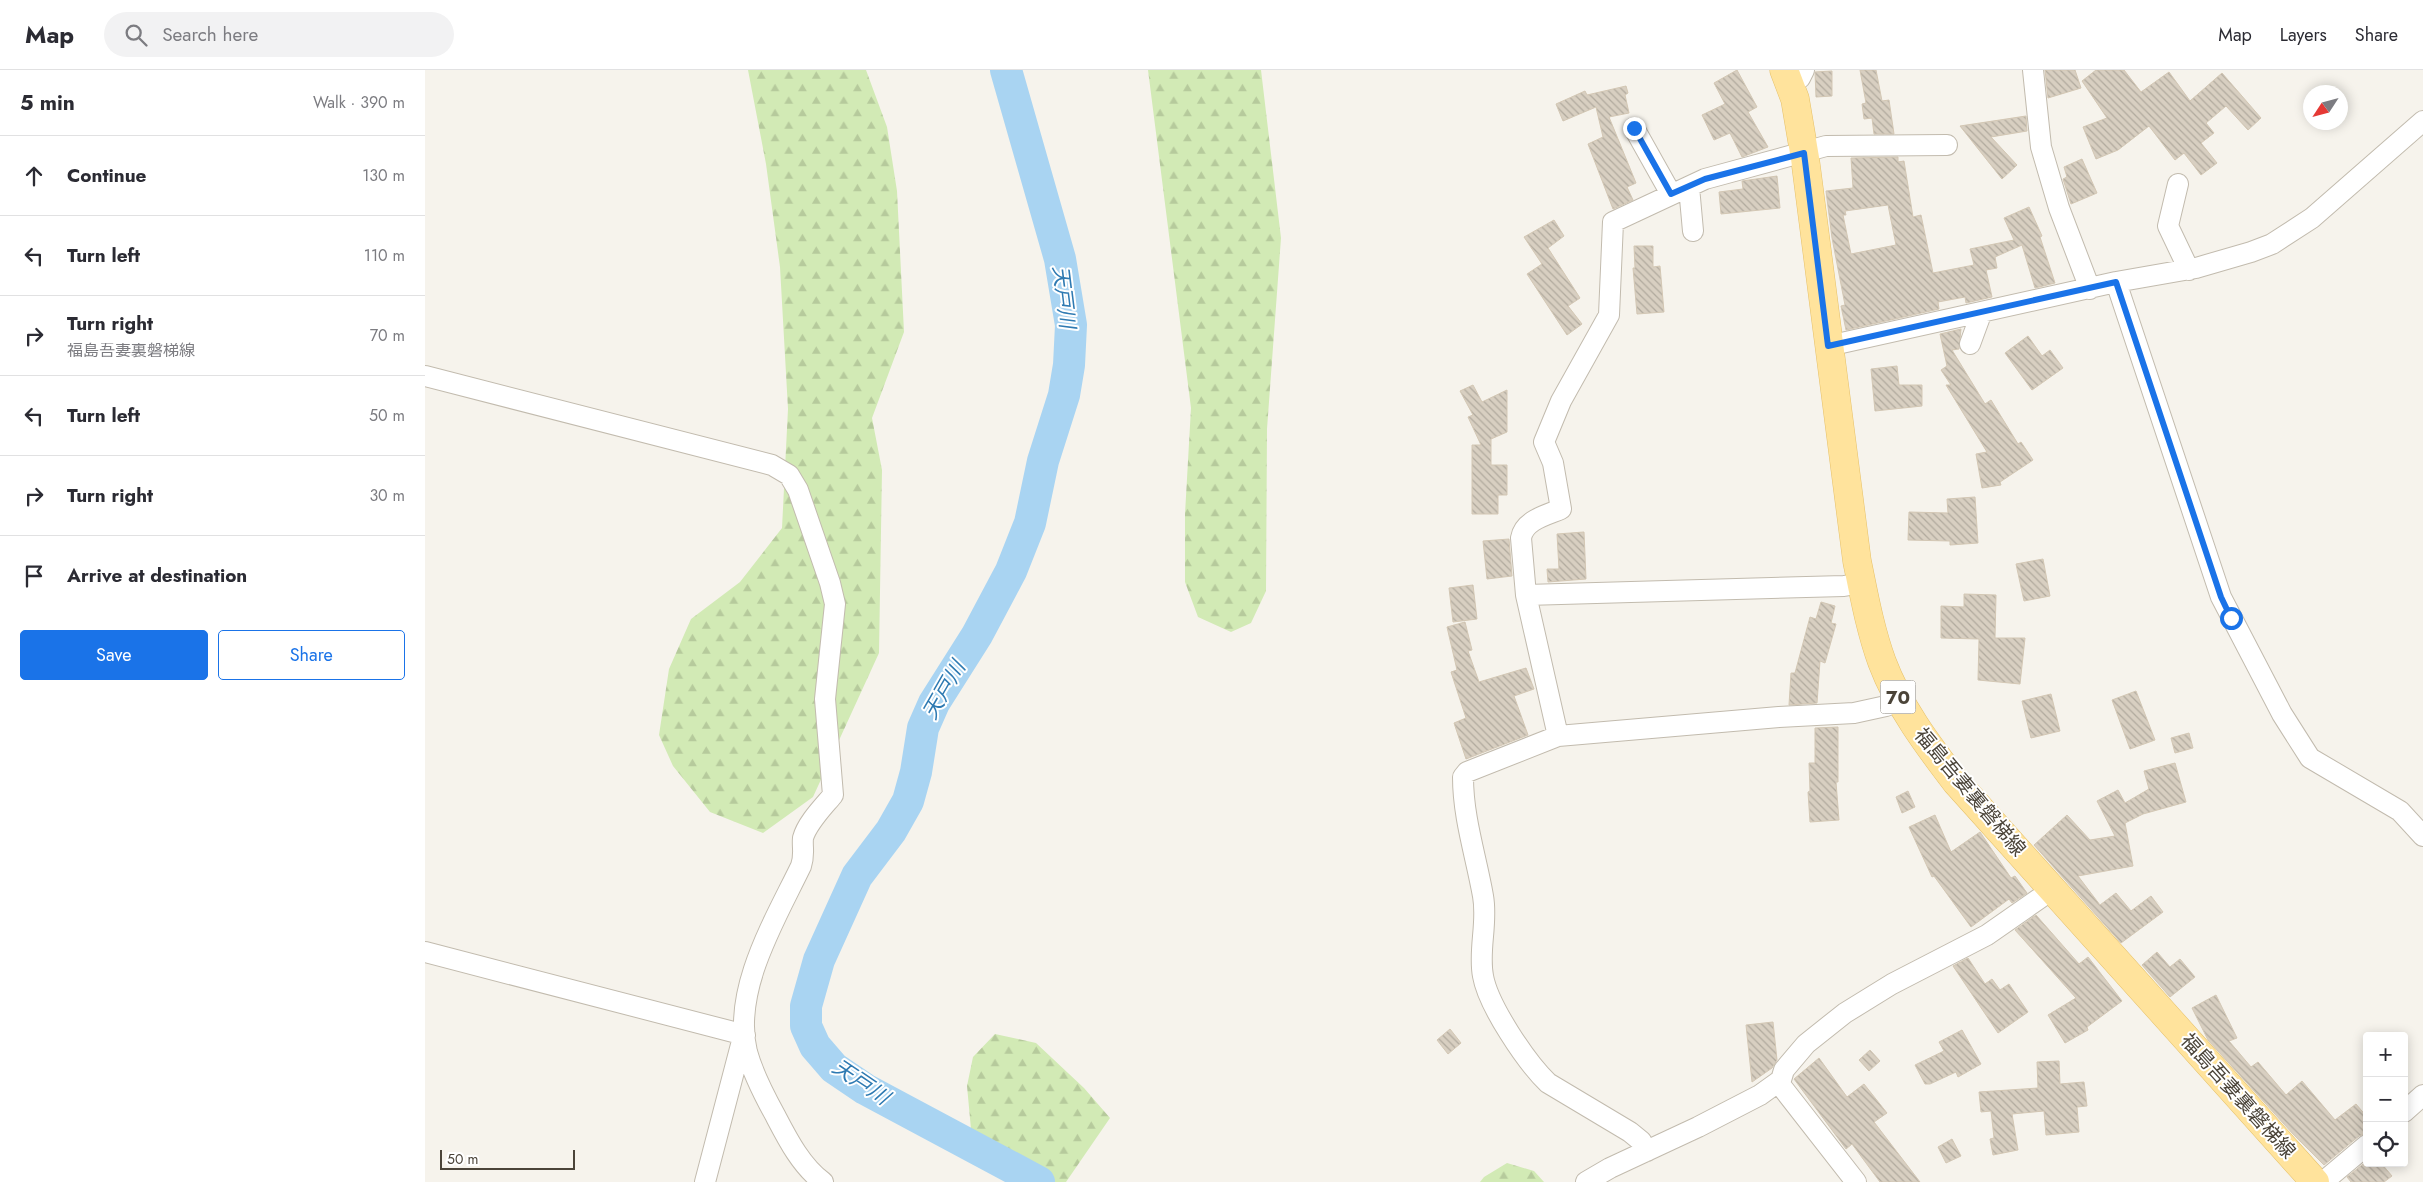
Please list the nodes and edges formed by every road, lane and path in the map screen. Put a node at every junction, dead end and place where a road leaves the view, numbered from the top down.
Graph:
1 (2033, 70) edge
2 (1793, 75) edge
3 (2423, 121) edge
4 (1634, 128) dead end
5 (1947, 145) dead end
6 (1804, 153) junction
7 (2178, 184) dead end
8 (1680, 191) junction
9 (1693, 231) dead end
10 (2189, 270) junction
11 (2116, 282) junction
12 (2090, 289) junction
13 (1981, 314) junction
14 (1970, 344) dead end
15 (1828, 346) junction
16 (425, 376) edge
17 (1861, 583) junction
18 (1526, 595) junction
19 (1900, 701) junction
20 (1558, 736) junction
21 (2423, 836) edge
22 (2053, 889) junction
23 (425, 952) edge
24 (745, 1036) junction
25 (1778, 1082) junction
26 (2423, 1095) edge
27 (2408, 1108) edge
28 (2363, 1147) edge
29 (1647, 1150) junction
30 (1613, 1176) edge
31 (705, 1182) edge
32 (823, 1182) edge
33 (1586, 1182) edge
34 (1856, 1182) edge
35 (2315, 1182) edge
36 (2323, 1182) edge

1 - 12 street
2 - 6 main road, 福島吾妻裏磐梯線 / 70
3 - 10 street
4 - 8 street
5 - 6 street
6 - 8 street
6 - 15 main road, 福島吾妻裏磐梯線 / 70
7 - 10 street
8 - 9 street
8 - 18 street
10 - 11 street
11 - 12 street
11 - 21 street
12 - 13 street
13 - 14 street
13 - 15 street
15 - 17 main road, 福島吾妻裏磐梯線 / 70
16 - 24 street
17 - 18 street
17 - 19 main road, 福島吾妻裏磐梯線 / 70
18 - 20 street
19 - 20 street
19 - 22 main road, 福島吾妻裏磐梯線 / 70
20 - 29 street
22 - 25 street
22 - 35 main road, 福島吾妻裏磐梯線 / 70
23 - 24 street
24 - 31 street
24 - 32 street
25 - 29 street
25 - 34 street
26 - 27 street
28 - 36 street
29 - 30 street
30 - 33 street

